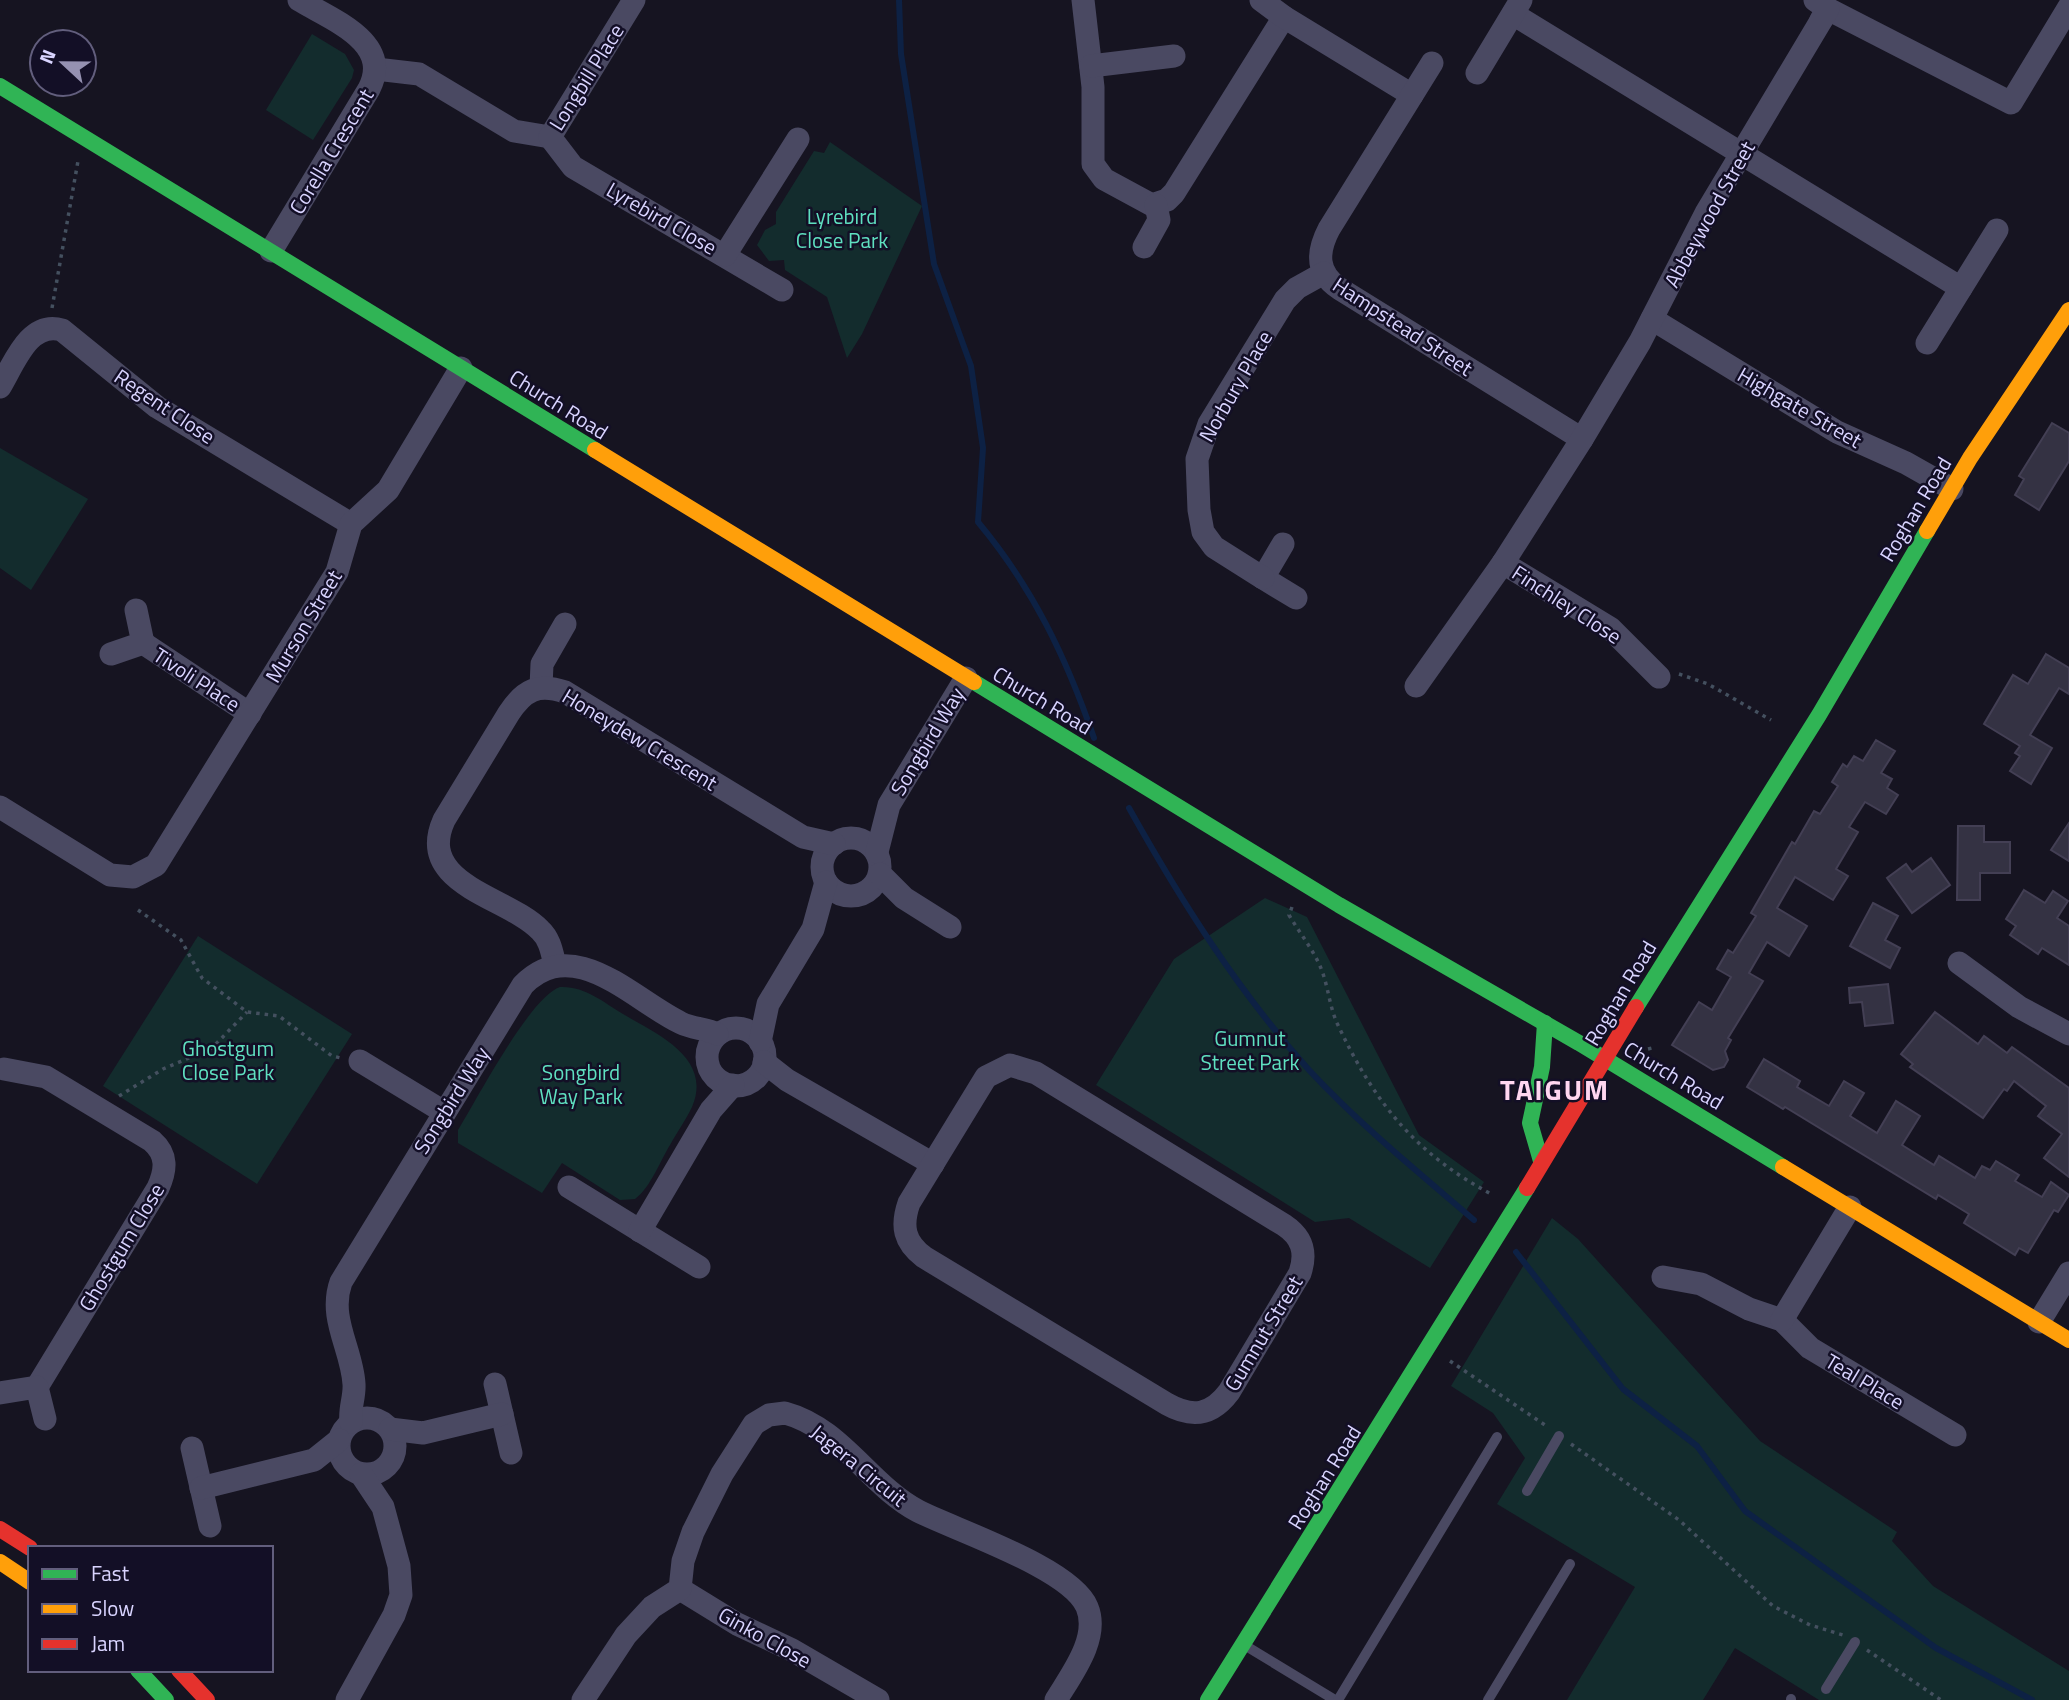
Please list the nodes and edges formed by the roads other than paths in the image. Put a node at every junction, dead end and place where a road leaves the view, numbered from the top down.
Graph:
1 (299, 0) edge
2 (634, 0) edge
3 (1083, 0) edge
4 (1261, 0) edge
5 (1821, 4) edge
6 (1517, 7) edge
7 (2069, 7) edge
8 (1284, 17) junction
9 (1174, 56) dead end
10 (1432, 63) dead end
11 (1091, 66) junction
12 (376, 69) junction
13 (1477, 73) dead end
14 (0, 86) edge
15 (1412, 95) junction
16 (550, 137) junction
17 (798, 139) dead end
18 (1742, 153) junction
19 (1156, 205) junction
20 (1997, 230) dead end
21 (1144, 247) dead end
22 (271, 251) junction
23 (725, 255) junction
24 (1324, 273) junction
25 (1961, 288) junction
26 (782, 290) dead end
27 (2069, 310) edge
28 (1652, 319) junction
29 (1927, 343) dead end
30 (461, 368) junction
31 (0, 387) edge
32 (1582, 439) junction
33 (1952, 489) junction
34 (351, 524) junction
35 (1283, 544) dead end
36 (1503, 563) junction
37 (1263, 578) junction
38 (1296, 598) dead end
39 (136, 610) dead end
40 (565, 624) dead end
41 (143, 643) junction
42 (111, 654) dead end
43 (1660, 677) road end
44 (966, 678) junction
45 (1416, 685) dead end
46 (541, 687) junction
47 (250, 714) junction
48 (888, 805) junction
49 (0, 807) edge
50 (834, 856) junction
51 (876, 872) junction
52 (847, 896) junction
53 (950, 927) dead end
54 (813, 929) junction
55 (1959, 963) dead end
56 (555, 965) junction
57 (768, 1004) junction
58 (1545, 1023) junction
59 (2069, 1034) edge
60 (722, 1038) junction
61 (1605, 1058) junction
62 (761, 1059) junction
63 (360, 1061) road end
64 (1, 1069) edge
65 (725, 1082) junction
66 (444, 1112) junction
67 (1541, 1161) junction
68 (933, 1164) junction
69 (569, 1187) dead end
70 (1850, 1207) junction
71 (640, 1231) junction
72 (699, 1267) dead end
73 (2069, 1273) edge
74 (1663, 1277) dead end
75 (1782, 1320) junction
76 (2039, 1322) junction
77 (2069, 1340) edge
78 (495, 1384) dead end
79 (354, 1385) junction
80 (37, 1387) junction
81 (0, 1393) edge
82 (502, 1414) junction
83 (45, 1419) dead end
84 (383, 1423) junction
85 (424, 1433) junction
86 (1955, 1435) dead end
87 (1559, 1436) road end
88 (1497, 1437) dead end
89 (192, 1448) dead end
90 (349, 1449) junction
91 (511, 1453) dead end
92 (390, 1460) junction
93 (201, 1488) junction
94 (1527, 1491) dead end
95 (383, 1507) junction
96 (210, 1526) dead end
97 (0, 1529) edge
98 (28, 1547) edge
99 (0, 1562) edge
100 (1570, 1564) dead end
101 (28, 1581) edge
102 (680, 1589) junction
103 (1855, 1642) road end
104 (1243, 1644) junction
105 (140, 1672) edge
106 (181, 1672) edge
107 (1826, 1689) dead end
108 (845, 1692) edge
109 (166, 1700) edge
110 (206, 1700) edge
111 (346, 1700) edge
112 (583, 1700) edge
113 (878, 1700) edge
114 (1056, 1700) edge
115 (1208, 1700) edge
116 (1336, 1700) edge
117 (1488, 1700) edge

1 - 12 street, Corella Crescent
2 - 16 street, Longbill Place
3 - 11 street
4 - 8 street
5 - 7 street, Abbeywood Street
5 - 18 street, Abbeywood Street
6 - 13 street
6 - 18 street
8 - 15 street
8 - 19 street
9 - 11 street
10 - 15 street, Hampstead Street
11 - 19 street
12 - 16 street, Longbill Place
12 - 22 street, Corella Crescent
14 - 22 street, Church Road
15 - 24 street, Hampstead Street
16 - 23 street, Lyrebird Close
17 - 23 street
18 - 25 street
18 - 28 street, Abbeywood Street
19 - 21 street
20 - 25 street
22 - 30 street, Church Road
23 - 26 street, Lyrebird Close
24 - 32 street, Hampstead Street
24 - 37 street, Norbury Place
25 - 29 street
27 - 33 street, Roghan Road
28 - 32 street, Abbeywood Street
28 - 33 street, Highgate Street
30 - 34 street
30 - 44 street, Church Road
31 - 34 street, Regent Close
32 - 36 street, Abbeywood Street
33 - 61 street, Roghan Road
34 - 47 street, Murson Street
35 - 37 street
36 - 43 street, Finchley Close
36 - 45 street, Abbeywood Street
37 - 38 street, Norbury Place
39 - 41 street, Tivoli Place
40 - 46 street
41 - 42 street, Tivoli Place
41 - 47 street, Tivoli Place
44 - 48 street, Songbird Way
44 - 58 street, Church Road
46 - 50 street, Honeydew Crescent
46 - 56 street, Honeydew Crescent
47 - 49 street, Murson Street
48 - 50 street, Songbird Way
48 - 51 street, Songbird Way
50 - 51 street
50 - 52 street
50 - 54 street, Songbird Way
51 - 52 street
51 - 53 street
52 - 54 street, Songbird Way
54 - 57 street, Songbird Way
55 - 59 street
56 - 60 street
56 - 66 street, Songbird Way
57 - 60 street, Songbird Way
57 - 62 street, Songbird Way
58 - 61 street, Church Road
58 - 67 street
60 - 62 street
60 - 65 street
61 - 67 street, Roghan Road
61 - 70 street, Church Road
62 - 65 street
62 - 68 street
63 - 66 street
64 - 80 street, Ghostgum Close
65 - 71 street
66 - 79 street, Songbird Way
67 - 104 street, Roghan Road
68 - 68 street, Gumnut Street
69 - 71 street
70 - 75 street
70 - 76 street, Church Road
71 - 72 street
73 - 76 street
74 - 75 street, Teal Place
75 - 86 street, Teal Place
76 - 77 street, Church Road
78 - 82 street
79 - 84 street, Songbird Way
79 - 90 street, Songbird Way
80 - 81 street
80 - 83 street
82 - 85 street
82 - 91 street
84 - 85 street
84 - 90 street
84 - 92 street
85 - 92 street
87 - 94 lane
88 - 116 lane
89 - 93 street
90 - 92 street
90 - 93 street
90 - 95 street
92 - 95 street
93 - 96 street
95 - 111 street
97 - 98 street
99 - 101 street
100 - 117 lane
102 - 108 street, Ginko Close
102 - 112 street
102 - 114 street, Jagera Circuit
103 - 107 lane
104 - 115 street, Roghan Road
104 - 116 lane
105 - 109 street
106 - 110 street
108 - 113 street, Ginko Close

